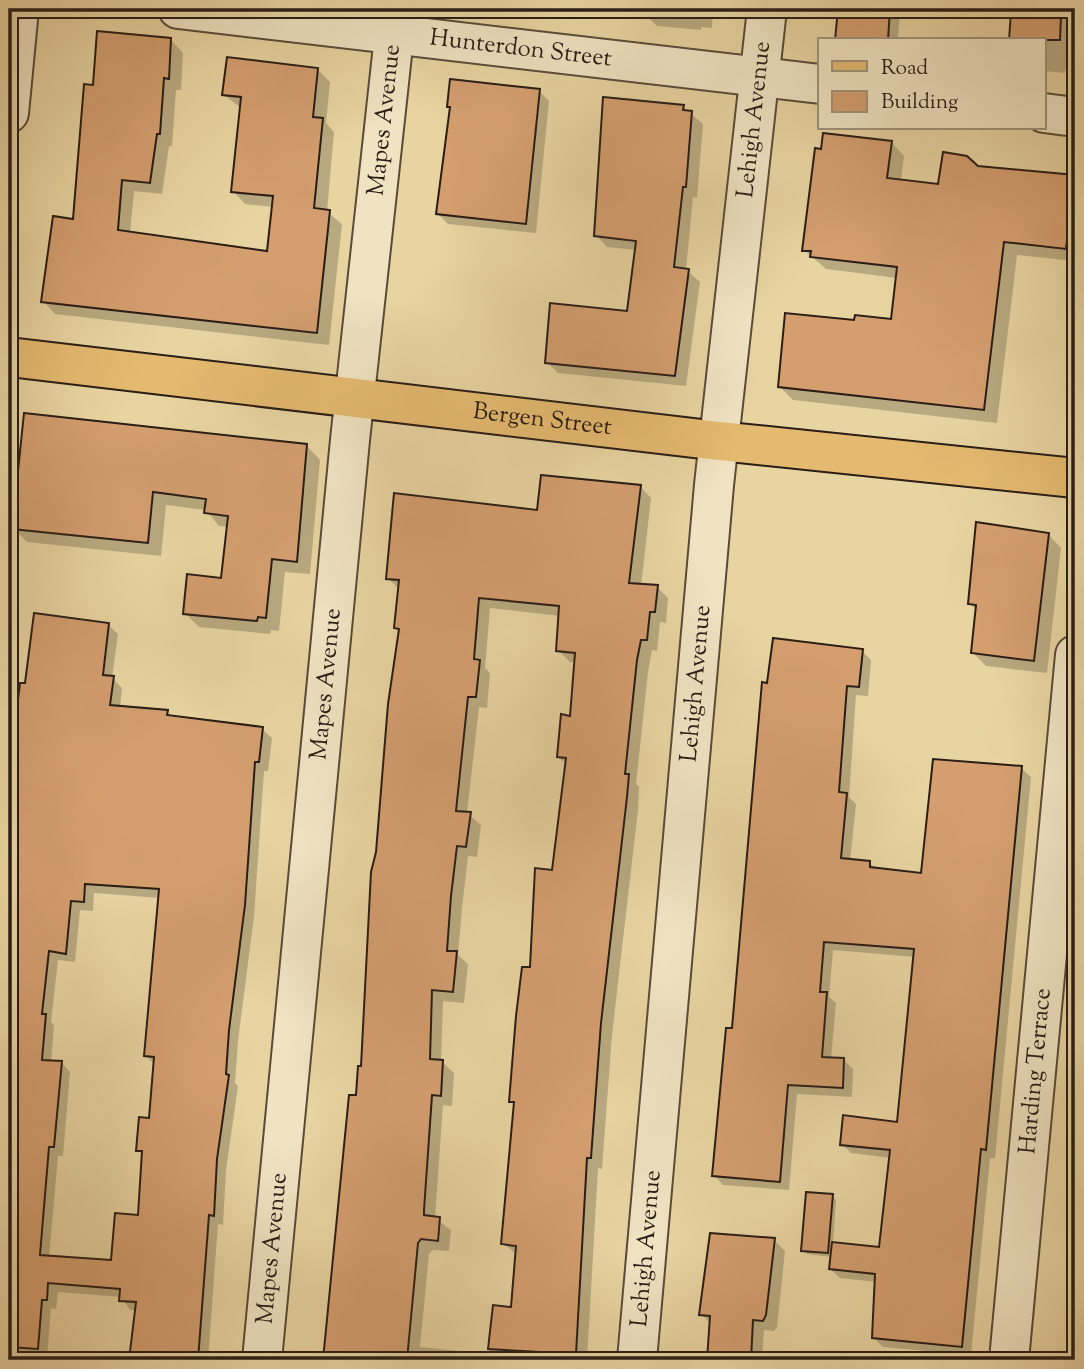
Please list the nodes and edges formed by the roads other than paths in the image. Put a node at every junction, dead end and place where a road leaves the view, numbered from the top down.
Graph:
1 (19, 9) edge
2 (178, 9) edge
3 (767, 9) edge
4 (396, 22) edge
5 (760, 77) junction
6 (818, 84) edge
7 (9, 113) edge
8 (1046, 113) edge
9 (1075, 117) edge
10 (9, 357) edge
11 (355, 396) junction
12 (719, 441) junction
13 (1075, 478) edge
14 (1075, 655) edge
15 (262, 1360) edge
16 (637, 1360) edge
17 (1009, 1360) edge

1 - 7 street
2 - 4 street, Hunterdon Street
3 - 5 street, Lehigh Avenue
4 - 5 street, Hunterdon Street
4 - 11 street, Mapes Avenue
5 - 6 street, Hunterdon Street
5 - 12 street, Lehigh Avenue
8 - 9 street
10 - 11 main road, Bergen Street
11 - 12 main road, Bergen Street
11 - 15 street, Mapes Avenue
12 - 13 main road, Bergen Street
12 - 16 street, Lehigh Avenue
14 - 17 street, Harding Terrace

